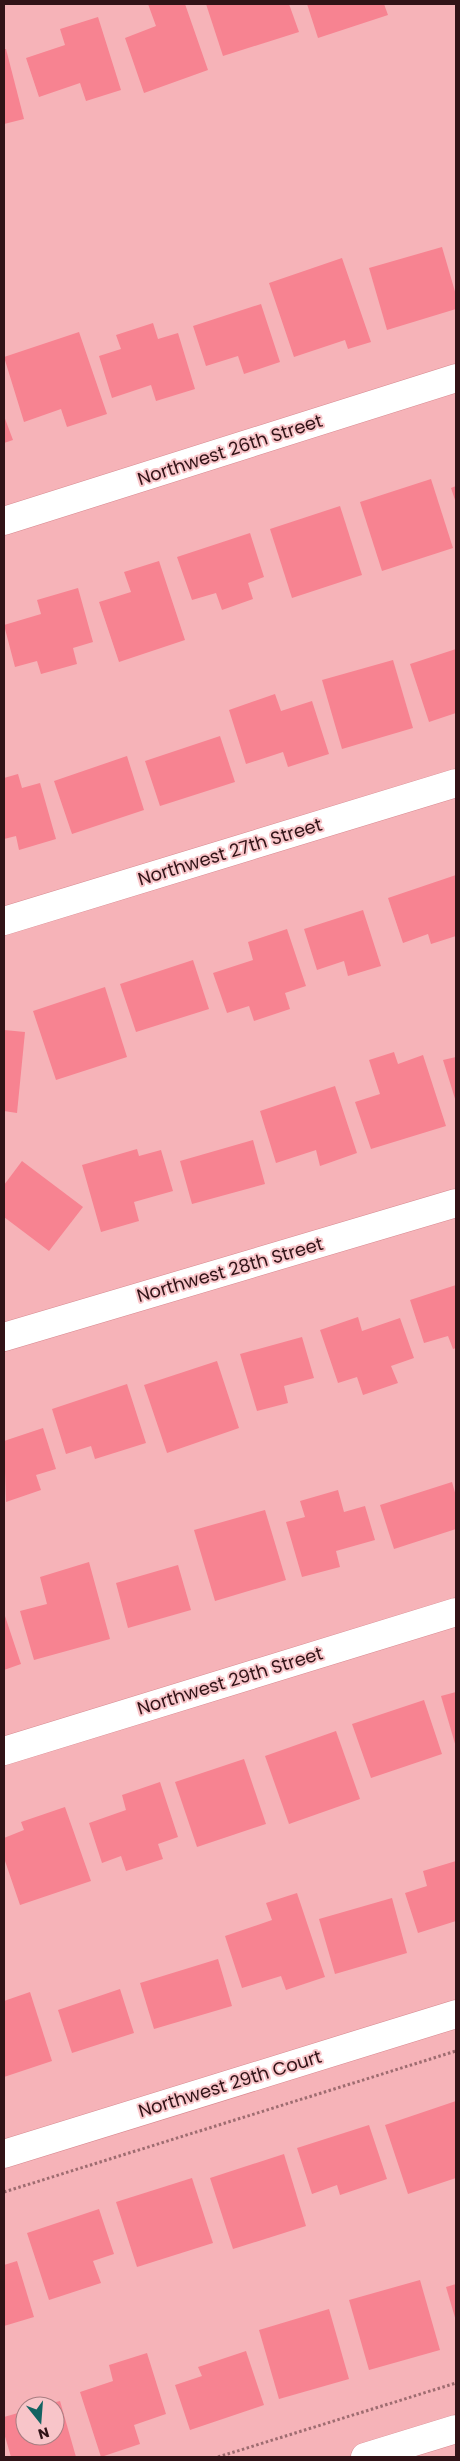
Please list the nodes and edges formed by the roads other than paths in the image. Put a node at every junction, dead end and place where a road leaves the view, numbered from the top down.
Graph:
1 (456, 378) edge
2 (4, 521) edge
3 (456, 783) edge
4 (4, 920) edge
5 (456, 1203) edge
6 (4, 1337) edge
7 (456, 1612) edge
8 (4, 1751) edge
9 (456, 2014) edge
10 (4, 2154) edge
11 (456, 2429) edge
12 (365, 2457) edge

1 - 2 street, Northwest 26th Street
3 - 4 street, Northwest 27th Street
5 - 6 street, Northwest 28th Street
7 - 8 street, Northwest 29th Street
9 - 10 street, Northwest 29th Court
11 - 12 street

